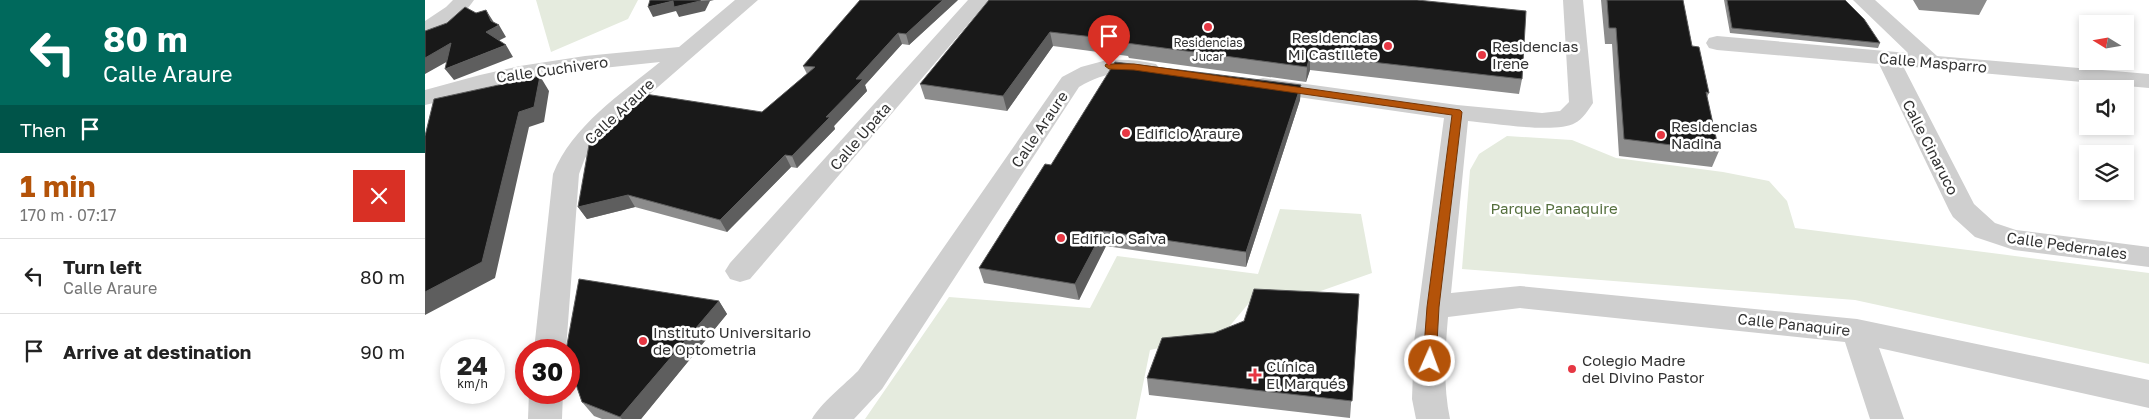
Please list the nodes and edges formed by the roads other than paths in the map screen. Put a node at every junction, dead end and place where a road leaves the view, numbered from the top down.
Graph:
1 (464, 0) edge
2 (748, 0) edge
3 (979, 0) edge
4 (1573, 0) edge
5 (1863, 0) edge
6 (425, 32) edge
7 (1717, 43) dead end
8 (683, 53) junction
9 (1887, 58) junction
10 (1931, 62) junction
11 (1173, 72) edge
12 (2149, 81) edge
13 (1242, 82) edge
14 (425, 98) edge
15 (1457, 112) junction
16 (1985, 230) joint
17 (2149, 257) edge
18 (740, 271) dead end
19 (1433, 307) junction
20 (1857, 331) junction
21 (551, 339) edge
22 (2149, 394) edge
23 (546, 404) edge
24 (545, 419) edge
25 (829, 419) edge
26 (1433, 419) edge
27 (1887, 419) edge

1 - 6 street
2 - 8 street, Calle Araure
3 - 18 street, Calle Upata
4 - 15 street
5 - 10 street
7 - 9 street, Calle Masparro
8 - 14 street, Calle Cuchivero
8 - 21 street, Calle Araure
9 - 10 street, Calle Masparro
9 - 16 street, Calle Cinaruco
10 - 12 street, Calle Masparro
11 - 25 street, Calle Araure
13 - 15 street
15 - 19 street
16 - 17 street, Calle Pedernales
19 - 20 street, Calle Panaquire
19 - 26 street
20 - 22 street, Calle Panaquire
20 - 27 street
23 - 24 street

